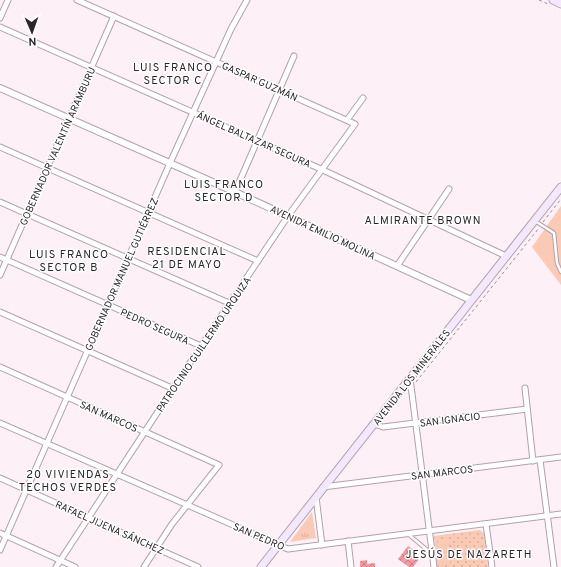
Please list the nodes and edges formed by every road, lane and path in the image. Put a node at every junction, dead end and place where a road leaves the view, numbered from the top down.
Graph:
1 (8, 0) edge
2 (77, 0) edge
3 (247, 0) edge
4 (553, 0) edge
5 (561, 4) edge
6 (114, 16) junction
7 (0, 18) edge
8 (0, 27) edge
9 (294, 56) dead end
10 (216, 62) junction
11 (91, 67) junction
12 (0, 88) edge
13 (280, 90) junction
14 (363, 98) dead end
15 (193, 112) junction
16 (68, 118) junction
17 (347, 120) junction
18 (355, 124) joint
19 (257, 141) junction
20 (0, 147) edge
21 (170, 163) junction
22 (46, 168) junction
23 (323, 170) junction
24 (561, 187) edge
25 (449, 189) dead end
26 (235, 192) junction
27 (561, 199) edge
28 (0, 202) edge
29 (148, 212) junction
30 (27, 213) junction
31 (288, 216) junction
32 (429, 220) junction
33 (534, 220) junction
34 (541, 225) junction
35 (506, 256) junction
36 (0, 257) edge
37 (128, 259) junction
38 (7, 260) junction
39 (258, 261) junction
40 (397, 266) junction
41 (561, 272) edge
42 (0, 275) edge
43 (471, 300) junction
44 (229, 303) junction
45 (108, 305) junction
46 (0, 312) edge
47 (201, 346) junction
48 (87, 351) junction
49 (0, 367) edge
50 (410, 378) junction
51 (412, 387) junction
52 (525, 388) dead end
53 (174, 389) junction
54 (67, 398) junction
55 (527, 409) junction
56 (0, 423) edge
57 (416, 423) junction
58 (374, 424) junction
59 (144, 432) junction
60 (47, 443) junction
61 (561, 457) edge
62 (533, 460) junction
63 (540, 460) junction
64 (116, 474) junction
65 (422, 475) junction
66 (0, 478) edge
67 (322, 487) junction
68 (27, 490) junction
69 (315, 496) junction
70 (188, 505) junction
71 (561, 514) edge
72 (547, 516) junction
73 (88, 517) junction
74 (486, 524) junction
75 (430, 531) junction
76 (0, 533) edge
77 (407, 534) junction
78 (6, 536) junction
79 (348, 542) junction
80 (278, 545) junction
81 (322, 545) junction
82 (156, 548) junction
83 (0, 550) edge
84 (433, 554) junction
85 (60, 560) junction
86 (267, 563) edge
87 (56, 567) edge
88 (75, 567) edge
89 (144, 567) edge
90 (198, 567) edge
91 (261, 567) edge
92 (351, 567) edge
93 (434, 567) edge
94 (492, 567) edge
95 (554, 567) edge

1 - 7 street
2 - 6 street, GASPAR GUZMÁN
3 - 10 street, GOBERNADOR MANUEL GUTIÉRREZ
4 - 5 main road
6 - 10 street, GASPAR GUZMÁN
6 - 11 street, GOBERNADOR VALENTÍN ARAMBURU
8 - 11 street, ÁNGEL BALTAZAR SEGURA
9 - 13 street
10 - 13 street, GASPAR GUZMÁN
10 - 15 street, GOBERNADOR MANUEL GUTIÉRREZ
11 - 15 street, ÁNGEL BALTAZAR SEGURA
11 - 16 street, GOBERNADOR VALENTÍN ARAMBURU
12 - 16 street, AVENIDA EMILIO MOLINA
13 - 17 street, GASPAR GUZMÁN
13 - 19 street
14 - 17 street
15 - 19 street, ÁNGEL BALTAZAR SEGURA
15 - 21 street, GOBERNADOR MANUEL GUTIÉRREZ
16 - 21 street, AVENIDA EMILIO MOLINA
16 - 22 street, GOBERNADOR VALENTÍN ARAMBURU
17 - 18 street, GASPAR GUZMÁN
18 - 23 street, PATROCINIO GUILLERMO URQUIZA
19 - 23 street, ÁNGEL BALTAZAR SEGURA
19 - 26 street
20 - 22 street
21 - 26 street, AVENIDA EMILIO MOLINA
21 - 29 street, GOBERNADOR MANUEL GUTIÉRREZ
22 - 29 street
22 - 30 street, GOBERNADOR VALENTÍN ARAMBURU
23 - 31 street, PATROCINIO GUILLERMO URQUIZA
23 - 32 street, ÁNGEL BALTAZAR SEGURA
24 - 33 main road, AVENIDA LOS MINERALES
25 - 32 street
26 - 31 street, AVENIDA EMILIO MOLINA
27 - 34 path
28 - 30 street
29 - 37 street, GOBERNADOR MANUEL GUTIÉRREZ
29 - 39 street
30 - 37 street
30 - 38 street, GOBERNADOR VALENTÍN ARAMBURU
31 - 39 street, PATROCINIO GUILLERMO URQUIZA
31 - 40 street, AVENIDA EMILIO MOLINA
32 - 35 street, ÁNGEL BALTAZAR SEGURA
32 - 40 street
33 - 34 lane
33 - 35 main road, AVENIDA LOS MINERALES
34 - 41 lane
34 - 51 path
35 - 43 main road, AVENIDA LOS MINERALES
36 - 38 street, PEDRO SEGURA
37 - 44 street
37 - 45 street, GOBERNADOR MANUEL GUTIÉRREZ
38 - 42 street, GOBERNADOR VALENTÍN ARAMBURU
38 - 45 street, PEDRO SEGURA
39 - 44 street, PATROCINIO GUILLERMO URQUIZA
40 - 43 street, AVENIDA EMILIO MOLINA
43 - 50 main road, AVENIDA LOS MINERALES
44 - 47 street, PATROCINIO GUILLERMO URQUIZA
45 - 47 street, PEDRO SEGURA
45 - 48 street, GOBERNADOR MANUEL GUTIÉRREZ
46 - 48 street
47 - 53 street, PATROCINIO GUILLERMO URQUIZA
48 - 53 street
48 - 54 street, GOBERNADOR MANUEL GUTIÉRREZ
49 - 54 street, SAN MARCOS
50 - 51 street
50 - 58 main road, AVENIDA LOS MINERALES
51 - 57 street
52 - 55 street
53 - 59 street, PATROCINIO GUILLERMO URQUIZA
54 - 59 street, SAN MARCOS
54 - 60 street, GOBERNADOR MANUEL GUTIÉRREZ
55 - 57 street, SAN IGNACIO
55 - 62 street
56 - 60 street, SAN PEDRO
57 - 58 street, SAN IGNACIO
57 - 65 street
58 - 67 main road, AVENIDA LOS MINERALES
59 - 64 street, PATROCINIO GUILLERMO URQUIZA
59 - 70 street, SAN MARCOS
60 - 64 street, SAN PEDRO
60 - 68 street, GOBERNADOR MANUEL GUTIÉRREZ
61 - 63 street, SAN MARCOS
62 - 63 street, SAN MARCOS
62 - 65 street, SAN MARCOS
63 - 72 street
64 - 70 street, SAN PEDRO
64 - 73 street, PATROCINIO GUILLERMO URQUIZA
65 - 67 street, SAN MARCOS
65 - 75 street
66 - 68 street, RAFAEL JIJENA SÁNCHEZ
67 - 69 main road, AVENIDA LOS MINERALES
68 - 73 street, RAFAEL JIJENA SÁNCHEZ
68 - 78 street, GOBERNADOR MANUEL GUTIÉRREZ
69 - 80 main road, AVENIDA LOS MINERALES
69 - 81 street
70 - 80 street, SAN PEDRO
70 - 82 street
71 - 72 street, SAN PEDRO
72 - 74 street, SAN PEDRO
72 - 95 street
73 - 82 street, RAFAEL JIJENA SÁNCHEZ
73 - 85 street, PATROCINIO GUILLERMO URQUIZA
74 - 75 street, SAN PEDRO
74 - 94 street
75 - 77 street, SAN PEDRO
75 - 84 street
76 - 78 street
77 - 79 street, SAN PEDRO
77 - 84 lane
78 - 83 street, GOBERNADOR MANUEL GUTIÉRREZ
78 - 85 street
79 - 81 street, SAN PEDRO
79 - 92 street
80 - 81 street, SAN PEDRO
80 - 86 main road, AVENIDA LOS MINERALES
82 - 89 street
82 - 90 street, RAFAEL JIJENA SÁNCHEZ
84 - 93 street
85 - 87 street, PATROCINIO GUILLERMO URQUIZA
85 - 88 street
86 - 91 main road, AVENIDA LOS MINERALES

